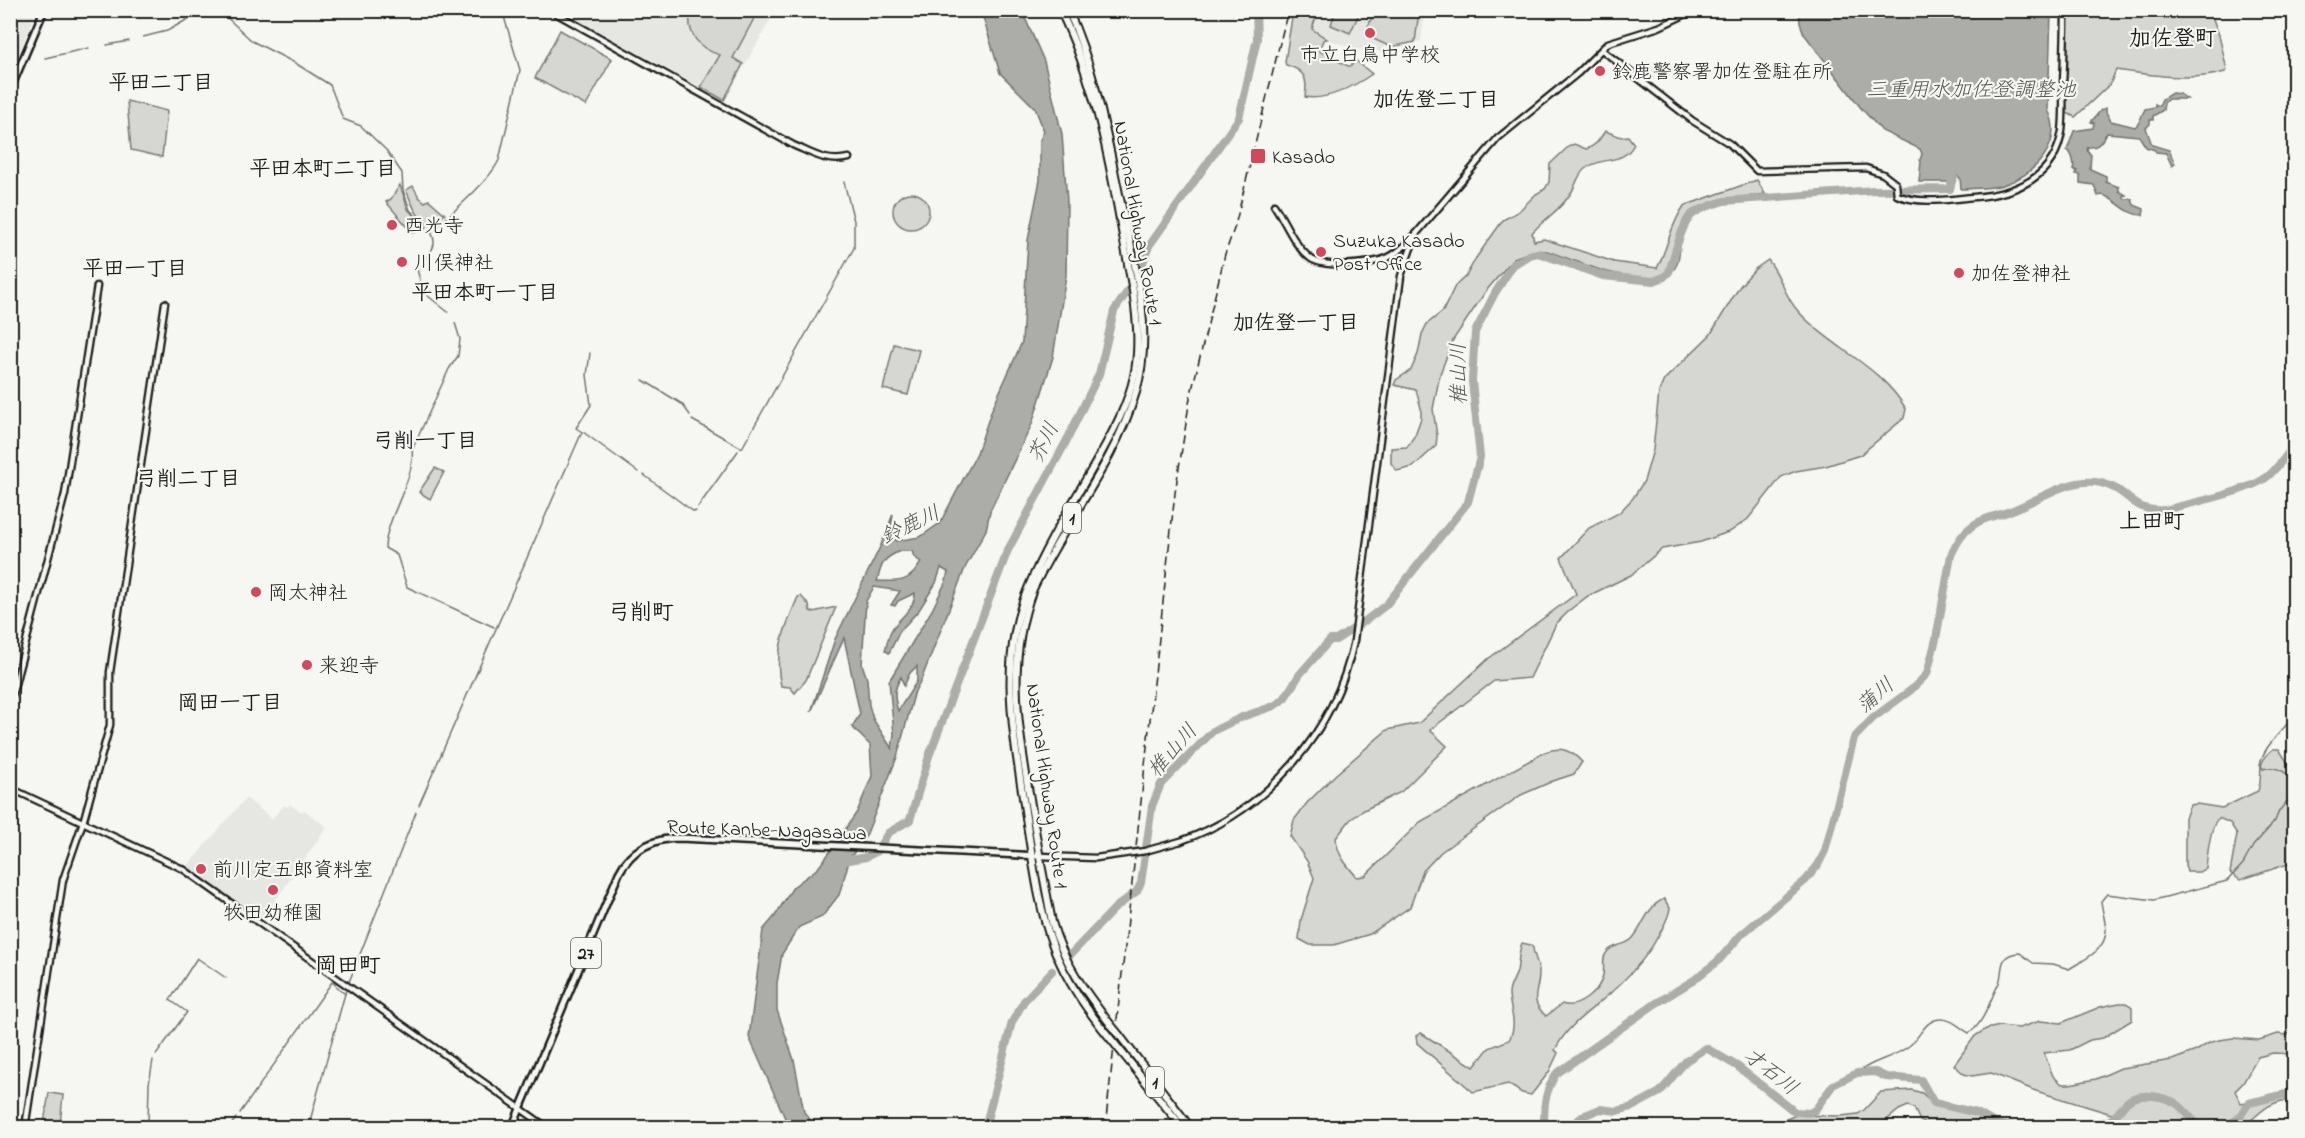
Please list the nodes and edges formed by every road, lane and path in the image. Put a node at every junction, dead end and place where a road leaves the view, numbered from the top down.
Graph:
1 (44, 10) edge
2 (550, 10) edge
3 (564, 10) edge
4 (1060, 10) edge
5 (1068, 10) edge
6 (1695, 10) edge
7 (2065, 10) edge
8 (561, 16) junction
9 (1602, 50) junction
10 (10, 90) edge
11 (849, 158) dead end
12 (1274, 204) dead end
13 (1416, 234) junction
14 (1130, 263) junction
15 (98, 286) dead end
16 (165, 303) dead end
17 (1093, 475) junction
18 (10, 703) edge
19 (10, 788) edge
20 (83, 823) junction
21 (1036, 856) junction
22 (520, 1108) junction
23 (25, 1128) edge
24 (512, 1128) edge
25 (548, 1128) edge
26 (1183, 1128) edge
27 (1191, 1128) edge

1 - 10 main road
2 - 8 street
3 - 8 street
4 - 14 highway, National Highway Route 1 / 1
5 - 14 highway, National Highway Route 1 / 1
6 - 9 street
7 - 9 street
8 - 11 street
9 - 13 street
12 - 13 street
13 - 21 street, Route Kanbe-Nagasawa, bridge
14 - 17 highway, National Highway Route 1 / 1
14 - 17 highway, National Highway Route 1 / 1
15 - 18 street
16 - 20 street
17 - 21 highway, National Highway Route 1 / 1
19 - 20 street
20 - 22 street
20 - 23 street
21 - 22 main road, Route Kanbe-Nagasawa / 27
21 - 26 highway, National Highway Route 1 / 1, bridge
21 - 27 highway, National Highway Route 1 / 1, bridge
22 - 24 main road, Route Kanbe-Nagasawa / 27
22 - 25 street

